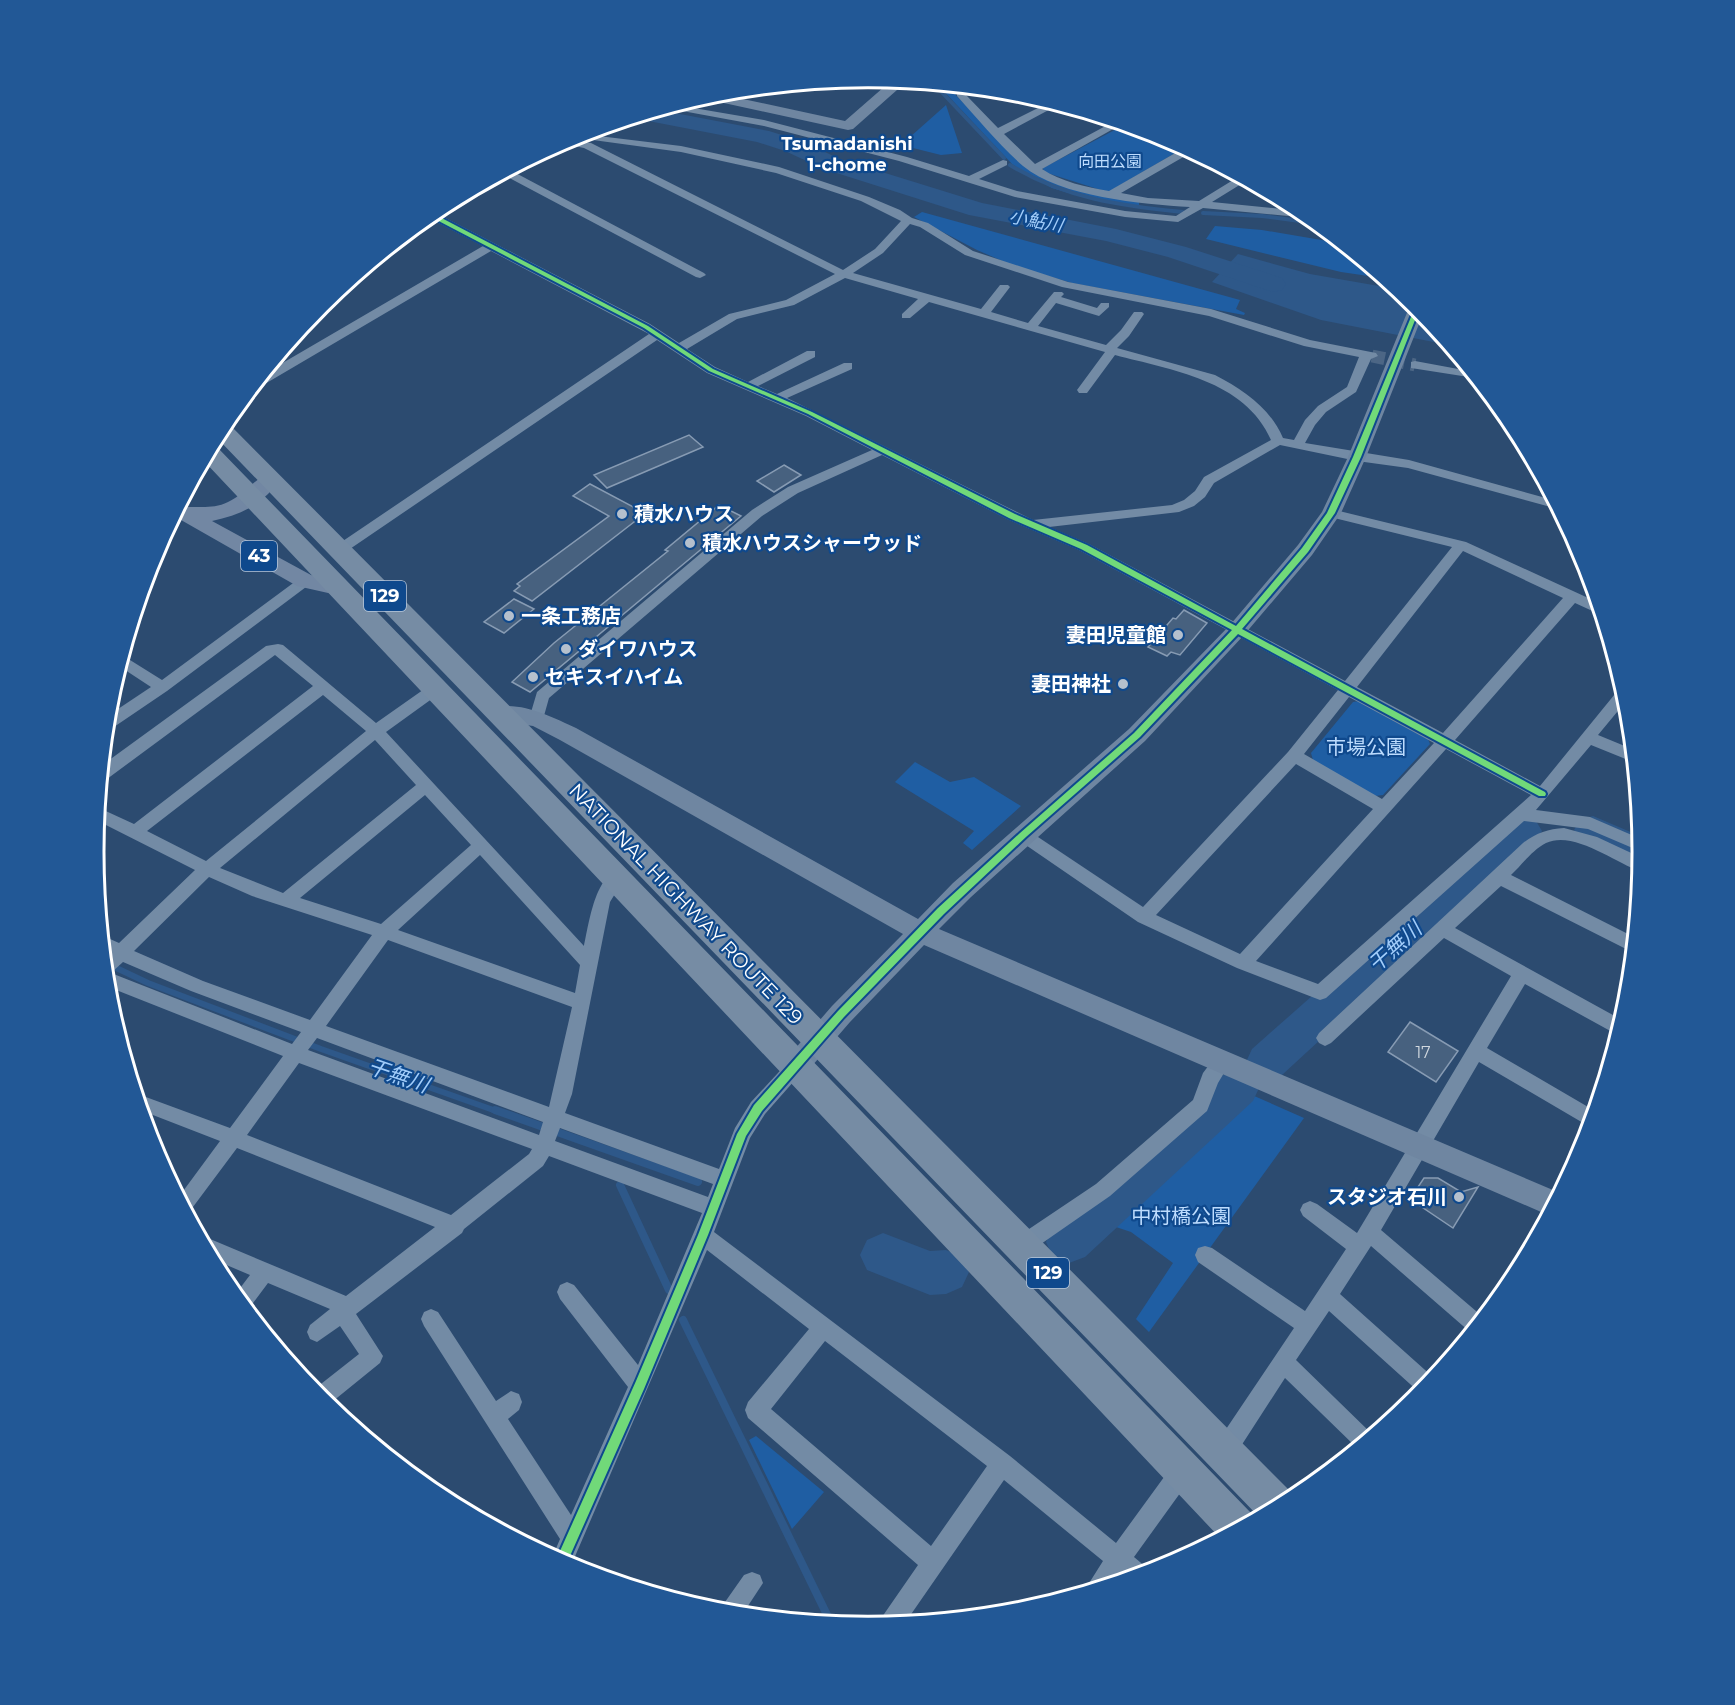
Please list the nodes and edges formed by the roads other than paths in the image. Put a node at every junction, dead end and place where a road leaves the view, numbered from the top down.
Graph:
1 (891, 89) edge
2 (960, 94) edge
3 (731, 101) edge
4 (689, 110) edge
5 (1043, 110) edge
6 (848, 126) junction
7 (1109, 128) edge
8 (997, 134) junction
9 (597, 139) edge
10 (834, 140) junction
11 (582, 144) edge
12 (1179, 155) edge
13 (1003, 163) dead end
14 (1034, 169) junction
15 (514, 176) edge
16 (968, 181) junction
17 (1235, 183) edge
18 (1110, 195) junction
19 (1200, 205) junction
20 (1284, 212) edge
21 (908, 220) junction
22 (437, 221) edge
23 (491, 246) junction
24 (843, 274) junction
25 (700, 275) dead end
26 (1004, 287) dead end
27 (926, 298) junction
28 (1100, 312) dead end
29 (983, 314) junction
30 (1138, 314) dead end
31 (906, 316) dead end
32 (1413, 317) edge
33 (1031, 327) junction
34 (658, 334) junction
35 (678, 349) junction
36 (1110, 349) junction
37 (811, 354) dead end
38 (1415, 365) tunnel mouth
39 (849, 366) dead end
40 (1462, 373) edge
41 (271, 375) edge
42 (749, 386) junction
43 (1083, 390) dead end
44 (778, 398) junction
45 (226, 438) edge
46 (1278, 441) junction
47 (1298, 444) junction
48 (882, 450) junction
49 (215, 456) edge
50 (1357, 457) junction
51 (254, 487) junction
52 (1546, 502) edge
53 (185, 510) edge
54 (184, 511) edge
55 (1332, 513) junction
56 (1033, 524) junction
57 (1461, 545) junction
58 (339, 550) junction
59 (305, 581) junction
60 (337, 588) junction
61 (1573, 596) junction
62 (1590, 605) edge
63 (1237, 630) junction
64 (128, 665) edge
65 (162, 687) junction
66 (322, 687) junction
67 (1348, 688) junction
68 (435, 689) junction
69 (1617, 702) edge
70 (500, 714) junction
71 (116, 719) edge
72 (537, 719) junction
73 (376, 731) junction
74 (1588, 737) junction
75 (1445, 741) junction
76 (1625, 753) edge
77 (1294, 756) junction
78 (108, 770) edge
79 (425, 786) junction
80 (1542, 794) junction
81 (1384, 808) junction
82 (1521, 814) junction
83 (105, 817) edge
84 (1561, 826) junction
85 (135, 832) junction
86 (1023, 835) junction
87 (1632, 842) edge
88 (480, 846) junction
89 (1632, 861) edge
90 (207, 869) junction
91 (1499, 877) junction
92 (616, 879) junction
93 (286, 900) junction
94 (1144, 917) junction
95 (1442, 929) junction
96 (384, 932) junction
97 (920, 932) junction
98 (1626, 941) edge
99 (114, 959) edge
100 (588, 963) junction
101 (1243, 963) junction
102 (1522, 973) junction
103 (115, 981) edge
104 (581, 1003) junction
105 (1612, 1023) edge
106 (1325, 1038) dead end
107 (305, 1040) junction
108 (1475, 1050) junction
109 (807, 1053) junction
110 (1221, 1063) junction
111 (146, 1104) edge
112 (1585, 1115) edge
113 (549, 1131) junction
114 (233, 1137) junction
115 (1419, 1147) junction
116 (725, 1180) junction
117 (188, 1200) edge
118 (1547, 1201) edge
119 (714, 1208) junction
120 (1310, 1210) dead end
121 (454, 1226) junction
122 (703, 1235) junction
123 (1364, 1239) junction
124 (1021, 1246) junction
125 (216, 1250) edge
126 (1205, 1255) dead end
127 (265, 1270) junction
128 (567, 1292) dead end
129 (1326, 1295) junction
130 (246, 1297) edge
131 (345, 1309) junction
132 (431, 1319) dead end
133 (1472, 1321) edge
134 (1307, 1325) junction
135 (824, 1327) junction
136 (317, 1332) dead end
137 (1283, 1362) junction
138 (1420, 1380) edge
139 (640, 1384) junction
140 (327, 1393) edge
141 (511, 1402) dead end
142 (494, 1417) junction
143 (1360, 1436) edge
144 (1224, 1452) junction
145 (1002, 1464) junction
146 (1183, 1470) junction
147 (1272, 1500) edge
148 (1233, 1523) edge
149 (572, 1537) junction
150 (565, 1554) edge
151 (1117, 1558) junction
152 (933, 1563) junction
153 (1132, 1569) edge
154 (1103, 1579) edge
155 (752, 1583) dead end
156 (735, 1605) edge
157 (897, 1615) edge

1 - 6 street
2 - 8 street
3 - 6 street
4 - 10 street
5 - 8 street
6 - 10 street
7 - 14 street
8 - 14 street
9 - 21 street
10 - 16 street
11 - 24 street
12 - 18 street
13 - 16 street
14 - 18 street
15 - 25 street
16 - 19 street
17 - 19 street
18 - 19 street
19 - 20 street
21 - 24 street
21 - 47 street
22 - 23 street
23 - 34 street
23 - 41 street
24 - 27 street
24 - 35 street
26 - 29 street
27 - 29 street
27 - 31 street
28 - 33 street
29 - 33 street
30 - 36 street
32 - 50 street
33 - 36 street
34 - 35 street
34 - 58 street
35 - 42 street
36 - 43 street
36 - 46 street
37 - 42 street
38 - 40 street
39 - 44 street
42 - 44 street
44 - 48 street
45 - 51 highway, NATIONAL HIGHWAY ROUTE 129 / 129
46 - 47 street
46 - 56 street
47 - 50 street
48 - 56 street
48 - 72 street
49 - 51 highway, NATIONAL HIGHWAY ROUTE 129 / 129
50 - 52 street
50 - 55 street
51 - 53 main road, 43
51 - 58 highway, NATIONAL HIGHWAY ROUTE 129 / 129
51 - 60 highway, NATIONAL HIGHWAY ROUTE 129 / 129
54 - 59 main road, 43
55 - 57 street
55 - 63 street
56 - 63 street
57 - 61 street
57 - 67 street
58 - 70 highway, NATIONAL HIGHWAY ROUTE 129 / 129
59 - 60 main road, 43
59 - 65 street
60 - 68 highway, NATIONAL HIGHWAY ROUTE 129 / 129
61 - 62 street
61 - 75 street
63 - 67 street
63 - 86 street
64 - 65 street
65 - 71 street
66 - 73 street
66 - 78 street
66 - 85 street
67 - 75 street
67 - 77 street
68 - 73 street
68 - 92 highway, NATIONAL HIGHWAY ROUTE 129 / 129
69 - 74 street
70 - 72 street
70 - 109 highway, NATIONAL HIGHWAY ROUTE 129 / 129
72 - 97 street
73 - 79 street
73 - 90 street
74 - 76 street
74 - 80 street
75 - 80 street
75 - 81 street
77 - 81 street
77 - 94 street
79 - 88 street
79 - 93 street
80 - 82 street
81 - 101 street
82 - 84 street
82 - 101 street
83 - 85 street
84 - 87 street
84 - 89 street
84 - 91 street
85 - 90 street
86 - 94 street
86 - 97 street
88 - 96 street
88 - 100 street
90 - 93 street
90 - 99 street
91 - 95 street
91 - 98 street
92 - 100 street
92 - 109 highway, NATIONAL HIGHWAY ROUTE 129 / 129
93 - 96 street
94 - 101 street
95 - 102 street
95 - 106 street
96 - 104 street
96 - 107 street
97 - 109 street
97 - 110 street
99 - 107 street
100 - 104 street
102 - 105 street
102 - 108 street
103 - 107 street
104 - 113 street
107 - 113 street
107 - 113 street
107 - 114 street
108 - 112 street
108 - 115 street
109 - 116 street
109 - 124 highway, NATIONAL HIGHWAY ROUTE 129 / 129
109 - 146 highway, NATIONAL HIGHWAY ROUTE 129 / 129
110 - 115 street
110 - 124 street
111 - 114 street
113 - 116 street
113 - 119 street
113 - 121 street
114 - 117 street
114 - 121 street
115 - 118 street
115 - 123 street
116 - 119 street
119 - 122 street
120 - 123 street
121 - 131 street
122 - 135 street
122 - 139 street
123 - 129 street
123 - 133 street
124 - 144 highway, NATIONAL HIGHWAY ROUTE 129 / 129
125 - 127 street
126 - 134 street
127 - 130 street
127 - 131 street
128 - 139 street
129 - 134 street
129 - 138 street
131 - 136 street
131 - 140 street
132 - 142 street
134 - 137 street
135 - 145 street
135 - 152 street
137 - 143 street
137 - 144 street
139 - 149 street
141 - 142 street
142 - 149 street
144 - 147 highway, NATIONAL HIGHWAY ROUTE 129 / 129
145 - 151 street
145 - 152 street
146 - 148 highway, NATIONAL HIGHWAY ROUTE 129 / 129
146 - 151 street
149 - 150 street
151 - 153 street
151 - 154 street
152 - 157 street
155 - 156 street

